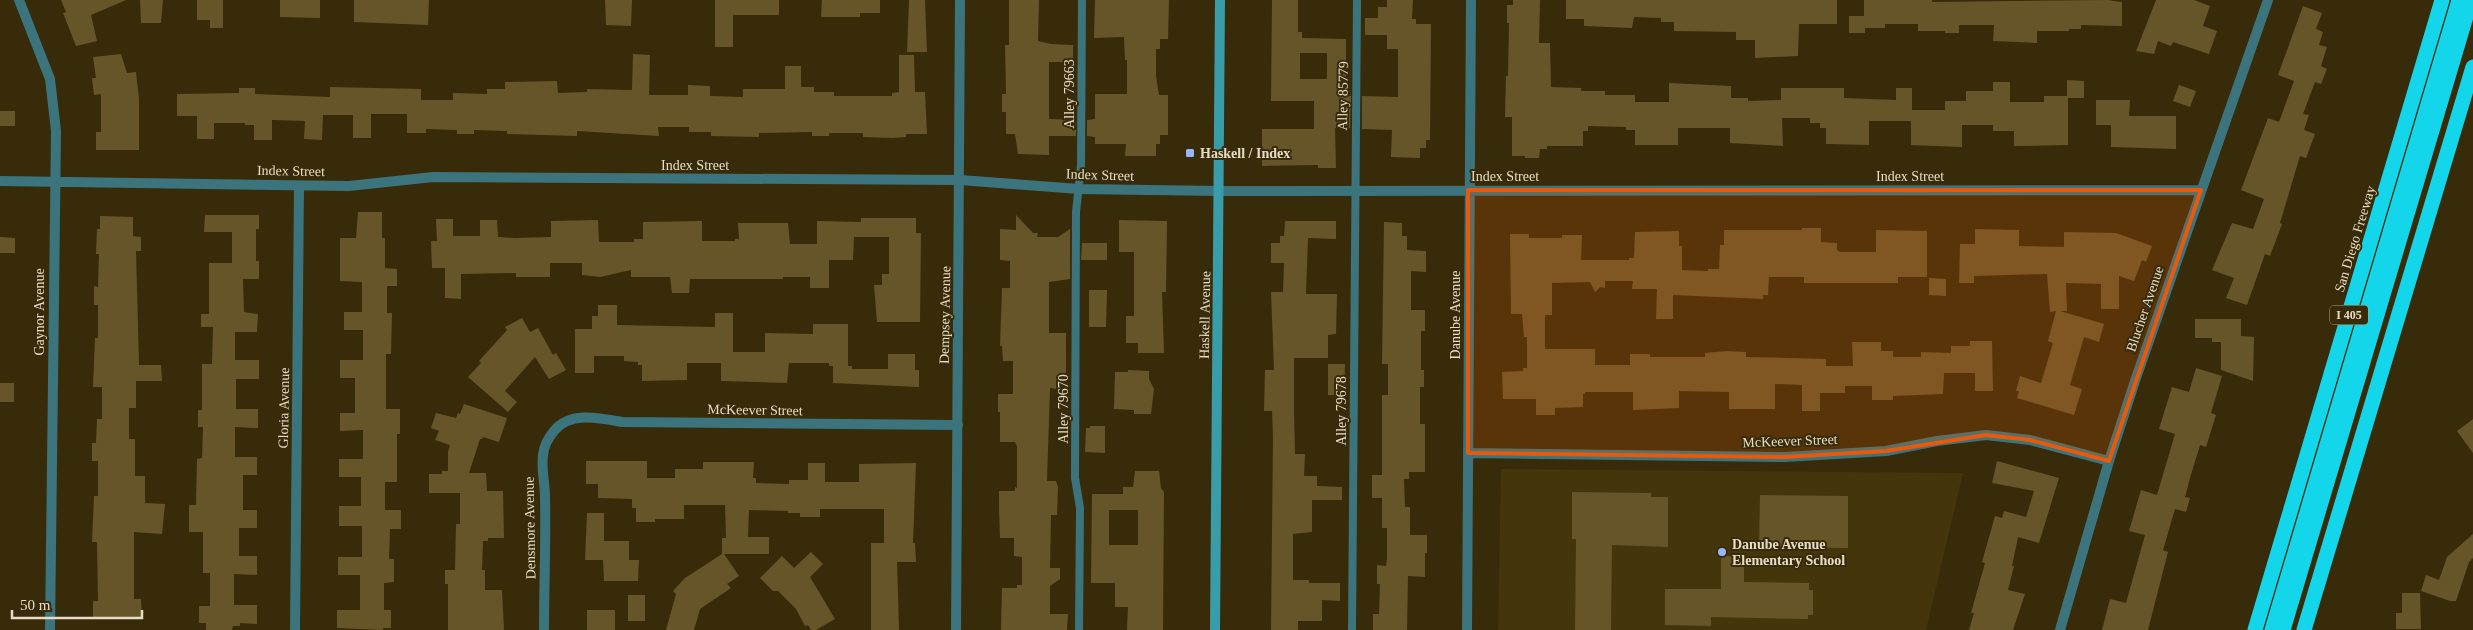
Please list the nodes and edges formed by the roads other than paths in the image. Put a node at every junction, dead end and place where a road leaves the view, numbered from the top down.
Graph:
1 (19, 0) edge
2 (960, 0) edge
3 (1082, 0) edge
4 (1220, 0) edge
5 (1357, 0) edge
6 (1471, 0) edge
7 (2268, 0) edge
8 (2442, 0) edge
9 (2459, 0) edge
10 (2471, 0) edge
11 (2473, 67) edge
12 (960, 180) junction
13 (0, 181) edge
14 (54, 182) junction
15 (300, 186) junction
16 (1078, 189) junction
17 (1468, 190) junction
18 (2200, 190) junction
19 (1219, 191) junction
20 (1355, 191) junction
21 (958, 425) junction
22 (555, 429) joint
23 (1468, 453) junction
24 (2109, 461) junction
25 (50, 630) edge
26 (295, 630) edge
27 (544, 630) edge
28 (956, 630) edge
29 (1078, 630) edge
30 (1215, 630) edge
31 (1352, 630) edge
32 (1467, 630) edge
33 (2060, 630) edge
34 (2255, 630) edge
35 (2272, 630) edge
36 (2283, 630) edge
37 (2304, 630) edge

1 - 14 street, Gaynor Avenue
2 - 12 street, Dempsey Avenue
3 - 16 lane, Alley 79663
4 - 19 main road, Haskell Avenue
5 - 20 lane, Alley 85779
6 - 17 street, Danube Avenue
7 - 18 street, Blucher Avenue
8 - 34 highway, San Diego Freeway / I 405
9 - 35 highway
10 - 36 highway
11 - 37 highway
12 - 15 street, Index Street
12 - 16 street, Index Street
12 - 21 street, Dempsey Avenue
13 - 14 street, Index Street
14 - 15 street, Index Street
14 - 25 street, Gaynor Avenue
15 - 26 street, Gloria Avenue
16 - 19 street, Index Street
16 - 29 lane, Alley 79670
17 - 18 street, Index Street
17 - 20 street, Index Street
17 - 23 street, Danube Avenue
18 - 24 street, Blucher Avenue
19 - 20 street, Index Street
19 - 30 main road, Haskell Avenue
20 - 31 lane, Alley 79678
21 - 22 street, McKeever Street
21 - 28 street, Dempsey Avenue
22 - 27 street, Densmore Avenue
23 - 24 street, McKeever Street
23 - 32 street, Danube Avenue
24 - 33 street, Blucher Avenue

